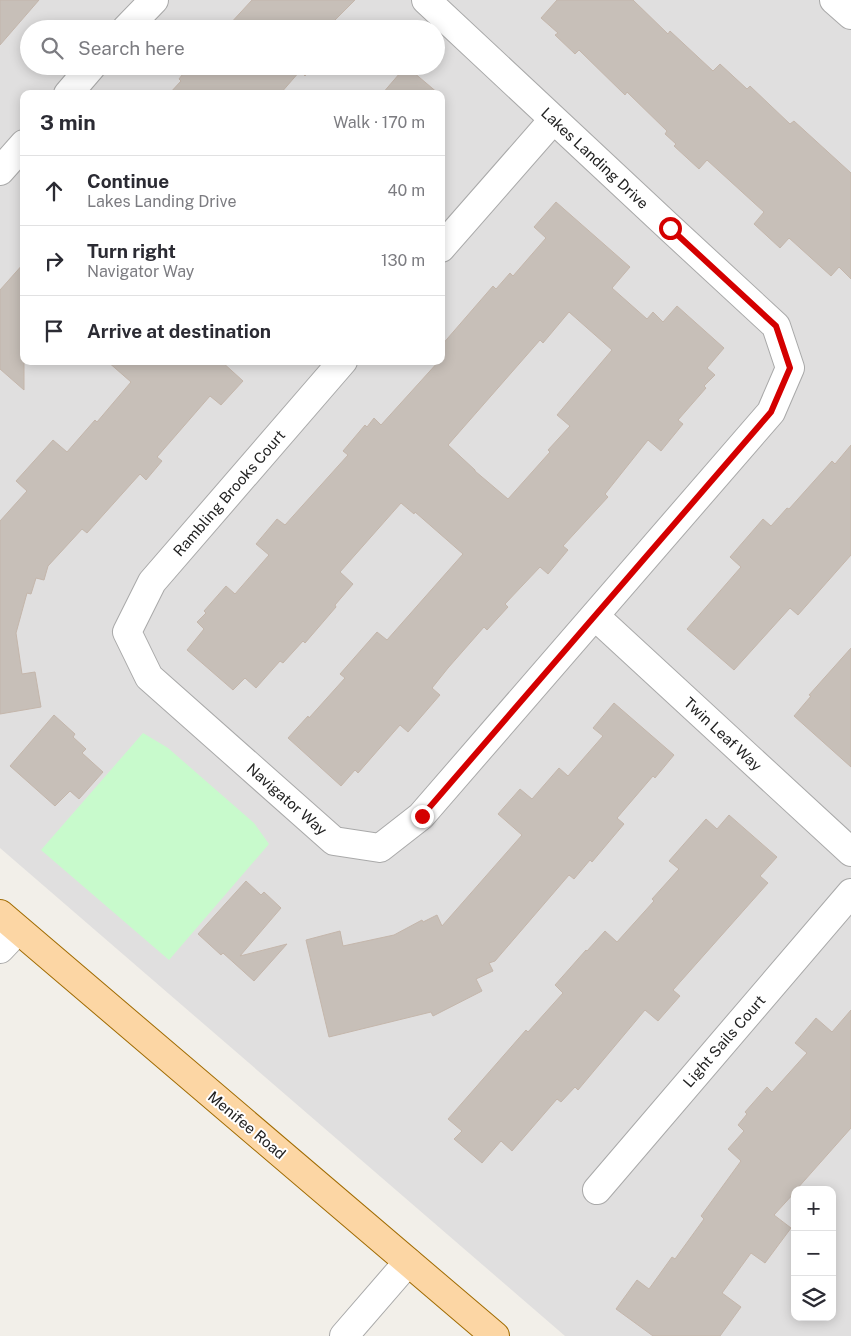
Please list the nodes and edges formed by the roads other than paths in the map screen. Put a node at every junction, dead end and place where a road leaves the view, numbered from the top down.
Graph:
1 (154, 0) edge
2 (426, 0) edge
3 (834, 0) edge
4 (851, 16) edge
5 (135, 20) edge
6 (84, 75) edge
7 (71, 90) edge
8 (553, 120) junction
9 (20, 148) edge
10 (0, 171) edge
11 (445, 243) edge
12 (340, 365) edge
13 (790, 368) joint
14 (595, 616) junction
15 (127, 632) joint
16 (851, 852) edge
17 (851, 893) edge
18 (6, 931) edge
19 (597, 1190) dead end
20 (408, 1262) junction
21 (344, 1336) edge
22 (495, 1336) edge

1 - 5 street
2 - 8 street, Lakes Landing Drive
3 - 4 street
6 - 7 street
8 - 11 street
8 - 13 street, Lakes Landing Drive
9 - 10 street
12 - 15 street, Rambling Brooks Court
13 - 14 street, Navigator Way
14 - 15 street, Navigator Way
14 - 16 street, Twin Leaf Way
17 - 19 street, Light Sails Court
18 - 20 main road, Menifee Road
20 - 21 street
20 - 22 main road, Menifee Road

